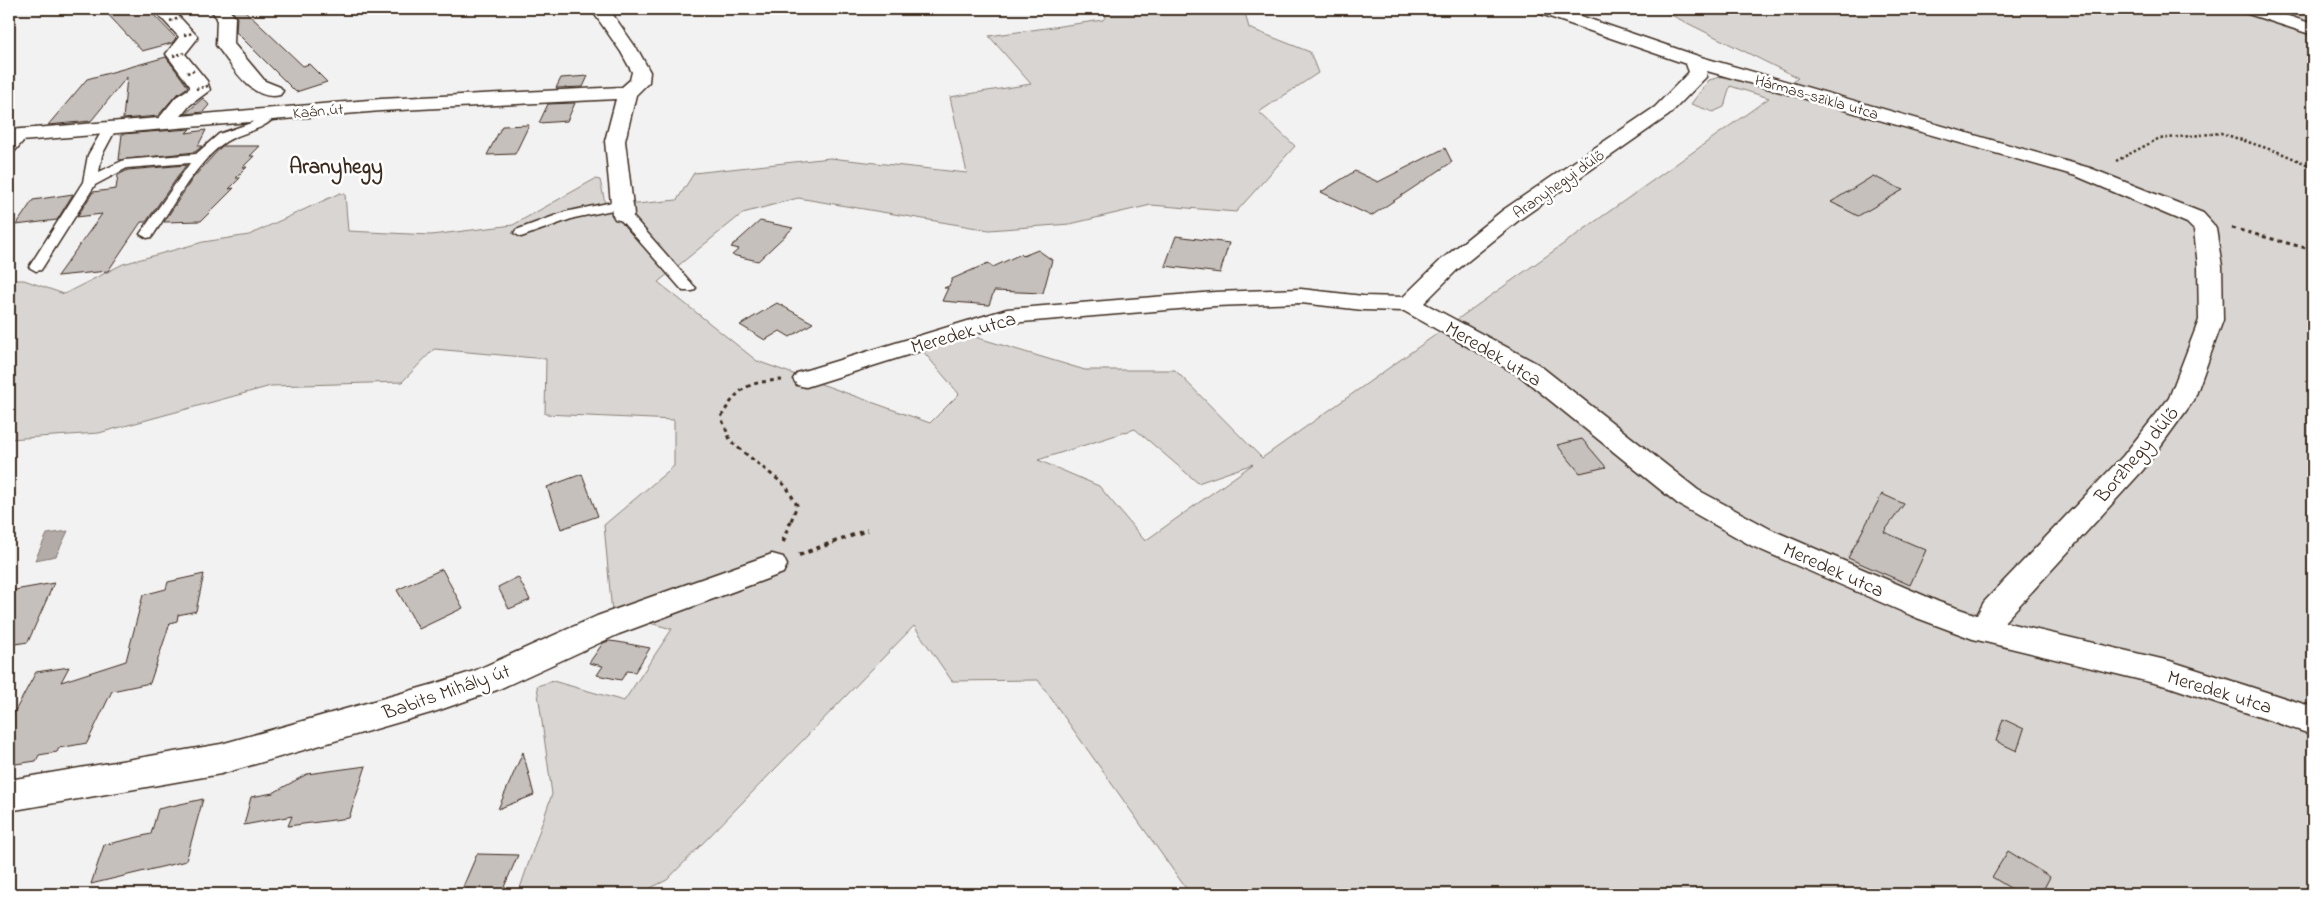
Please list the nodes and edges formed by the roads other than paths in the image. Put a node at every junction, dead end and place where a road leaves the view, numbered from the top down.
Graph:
1 (219, 9) edge
2 (600, 9) edge
3 (1544, 9) edge
4 (2251, 9) edge
5 (166, 15) edge
6 (2313, 30) edge
7 (1694, 61) junction
8 (273, 92) dead end
9 (627, 94) junction
10 (271, 114) junction
11 (165, 122) junction
12 (111, 127) junction
13 (13, 140) edge
14 (200, 158) junction
15 (90, 182) junction
16 (623, 209) junction
17 (2195, 218) joint
18 (521, 232) dead end
19 (147, 234) dead end
20 (36, 268) dead end
21 (688, 288) dead end
22 (1409, 304) junction
23 (806, 379) road end
24 (772, 565) road end
25 (1984, 630) junction
26 (2313, 721) edge
27 (9, 796) edge

1 - 8 street
2 - 9 street
3 - 7 street, Hármas-szikla utca
4 - 6 street
5 - 11 street
7 - 17 street, Hármas-szikla utca
7 - 22 street, Aranyhegyi dűlő
9 - 10 street, Kaán út
9 - 16 street
10 - 11 street, Kaán út
10 - 14 lane
11 - 12 street, Kaán út
12 - 13 street, Kaán út
12 - 15 lane
14 - 15 lane
14 - 19 lane
15 - 20 lane
16 - 18 lane
16 - 21 lane
17 - 25 street, Borzhegy dűlő
22 - 23 street, Meredek utca
22 - 25 street, Meredek utca
24 - 27 street, Babits Mihály út
25 - 26 street, Meredek utca

